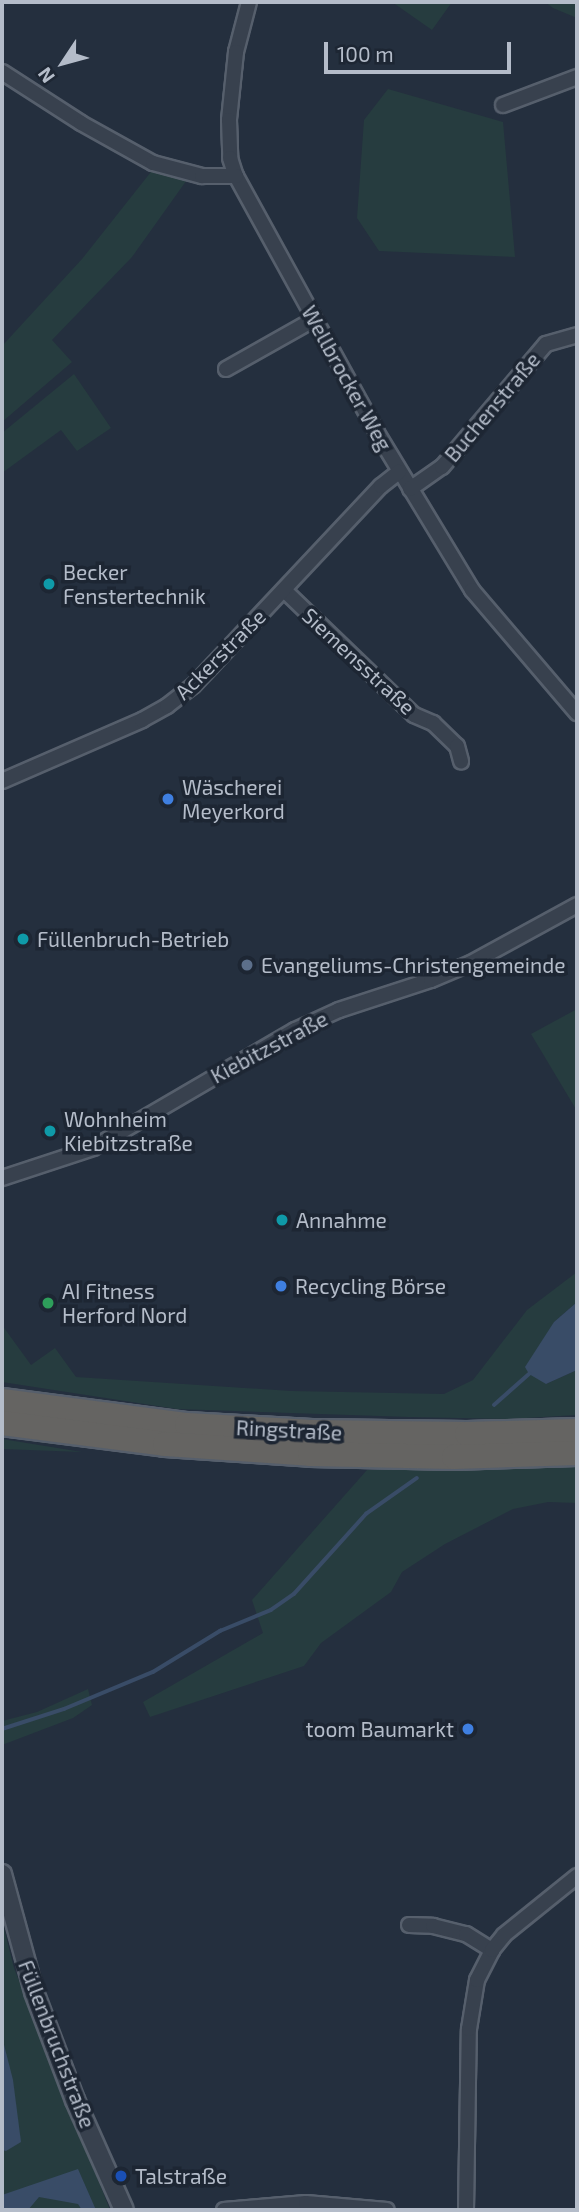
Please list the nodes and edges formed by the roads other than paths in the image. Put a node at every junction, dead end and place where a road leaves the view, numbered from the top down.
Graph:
1 (249, 2) edge
2 (2, 72) edge
3 (577, 78) edge
4 (503, 105) dead end
5 (236, 176) junction
6 (313, 320) junction
7 (577, 335) edge
8 (226, 369) dead end
9 (399, 472) junction
10 (410, 489) junction
11 (284, 590) junction
12 (577, 713) edge
13 (461, 761) dead end
14 (2, 781) edge
15 (577, 905) edge
16 (2, 1178) edge
17 (2, 1401) edge
18 (2, 1423) edge
19 (577, 1431) edge
20 (577, 1453) edge
21 (2, 1874) edge
22 (577, 1876) edge
23 (409, 1925) dead end
24 (492, 1950) junction
25 (124, 2210) edge
26 (224, 2210) edge
27 (387, 2210) edge
28 (466, 2210) edge

1 - 5 street, Wellbrocker Weg
2 - 5 street
3 - 4 street
5 - 6 street, Wellbrocker Weg
6 - 8 street
6 - 9 street, Wellbrocker Weg
7 - 10 street, Buchenstraße
9 - 10 street, Wellbrocker Weg
9 - 11 street, Ackerstraße
10 - 12 street, Wellbrocker Weg
11 - 13 street, Siemensstraße
11 - 14 street, Ackerstraße
15 - 16 street, Kiebitzstraße
17 - 19 highway, Ringstraße
18 - 20 highway, Ringstraße
21 - 25 street, Füllenbruchstraße
22 - 24 street
23 - 24 street
24 - 28 street
26 - 27 street

